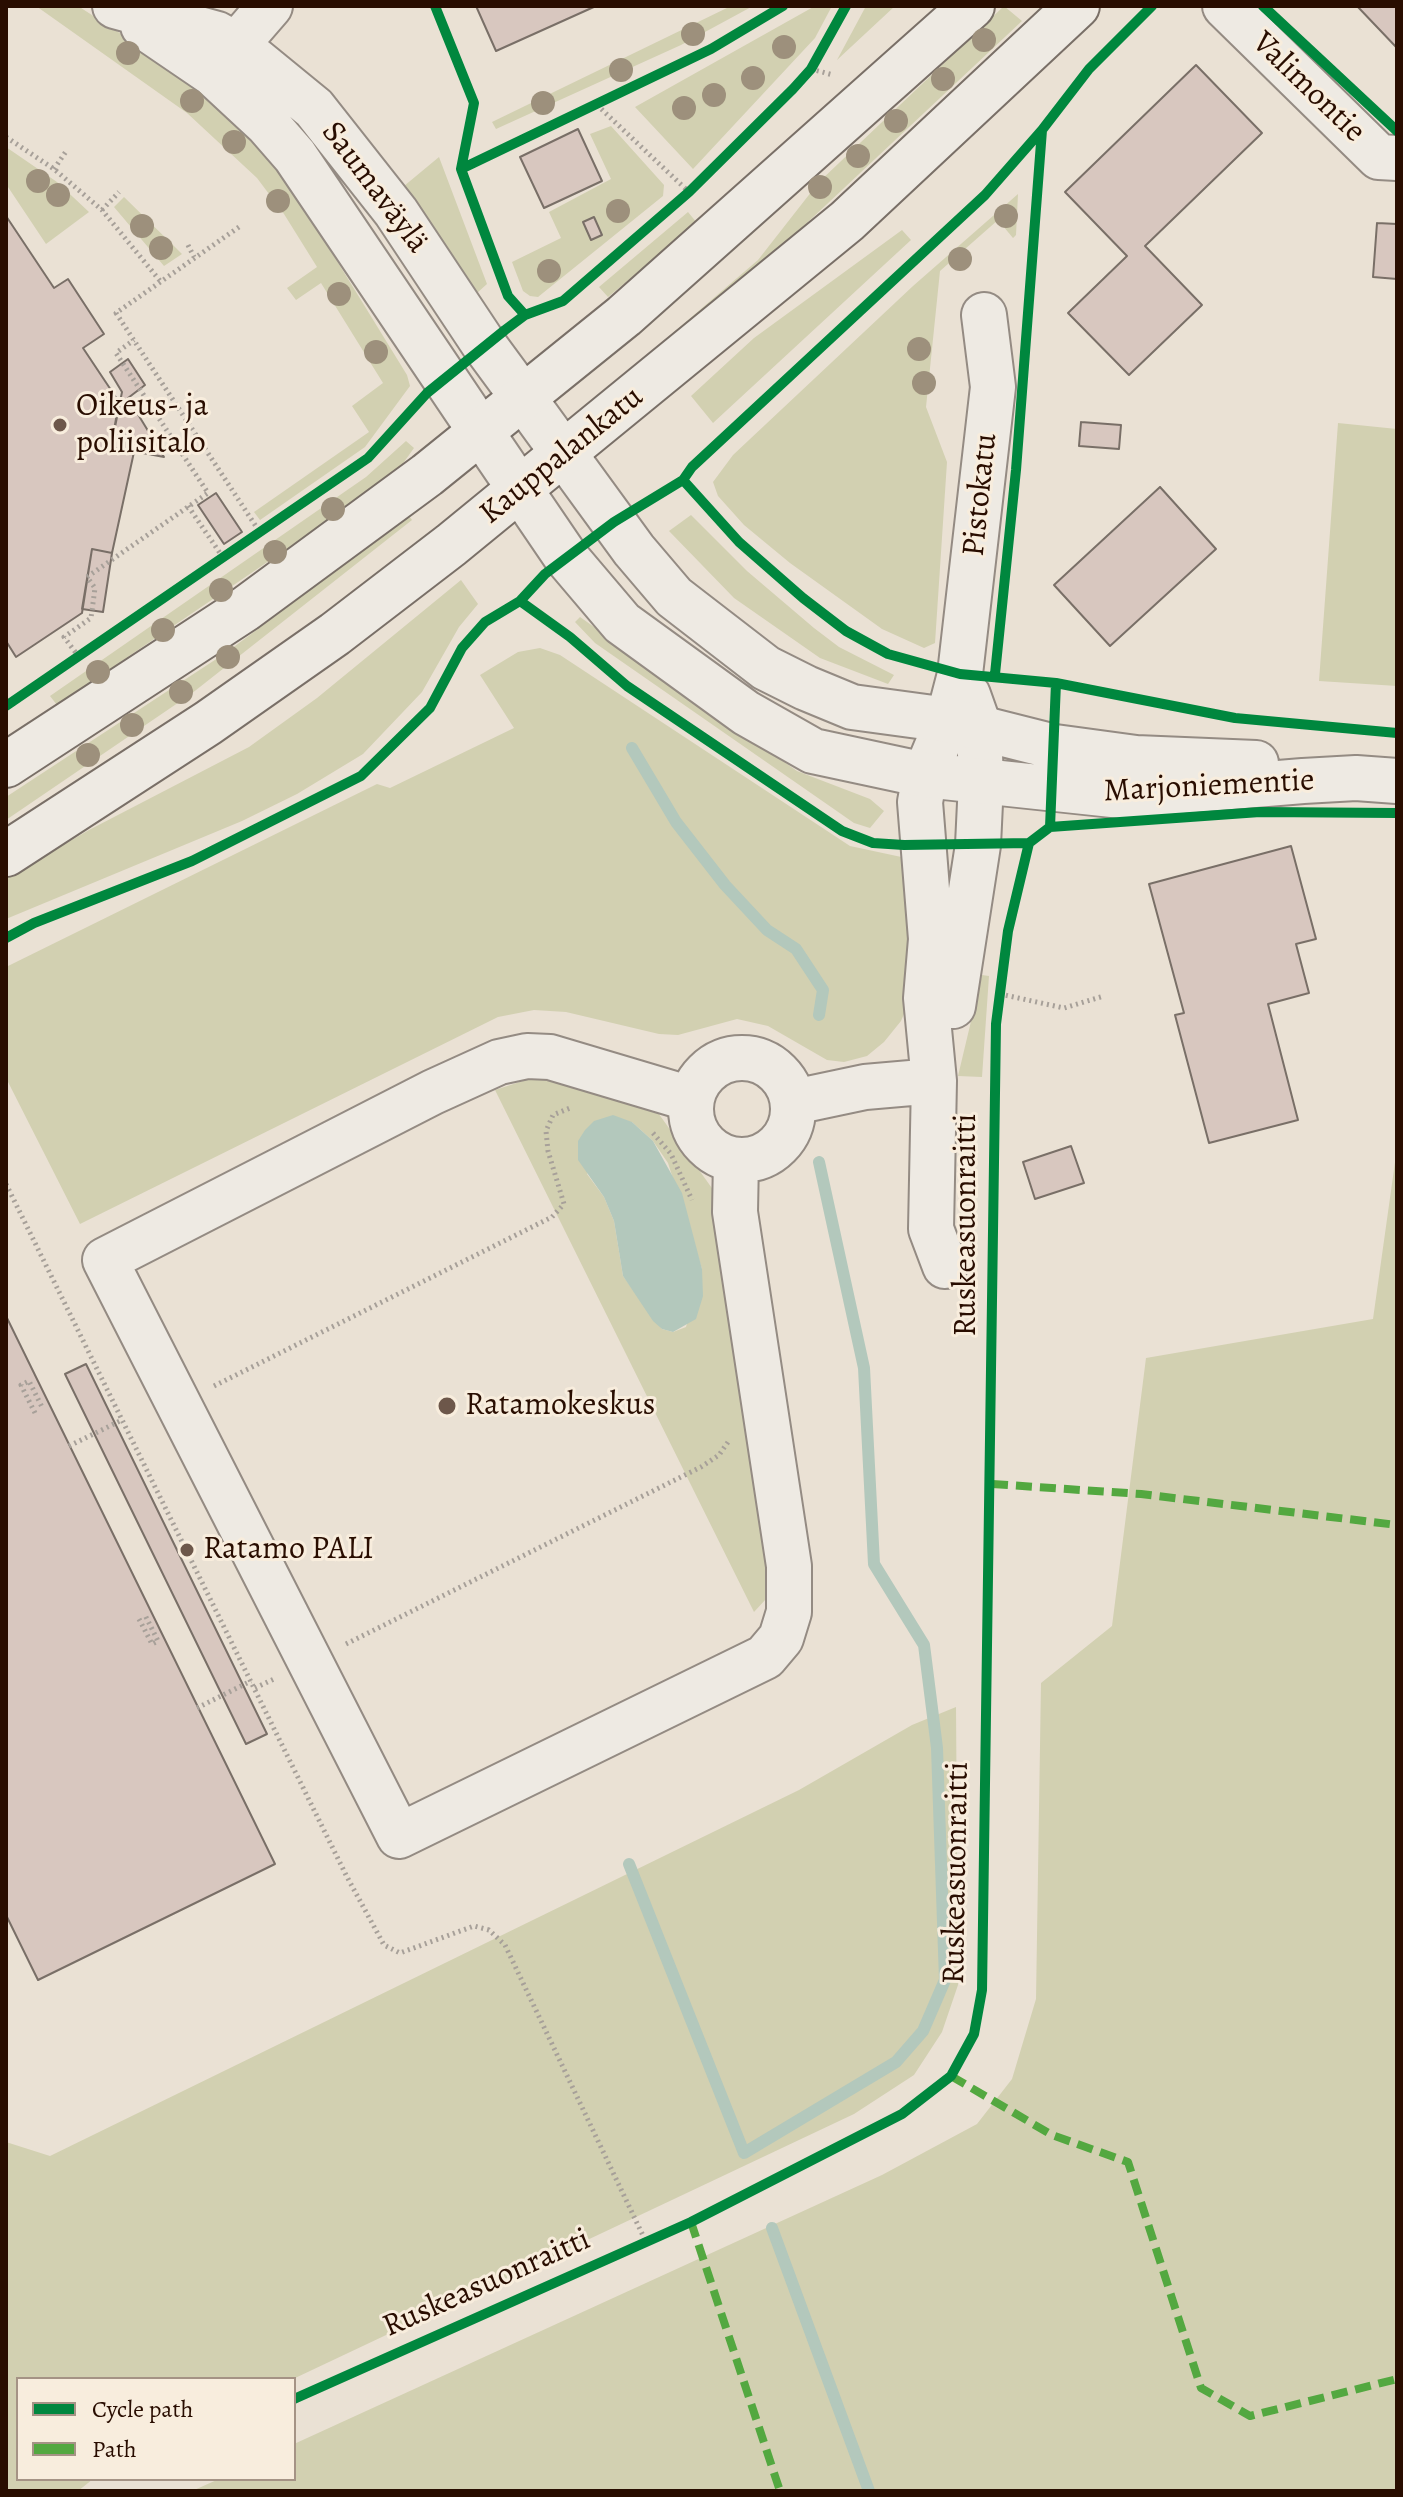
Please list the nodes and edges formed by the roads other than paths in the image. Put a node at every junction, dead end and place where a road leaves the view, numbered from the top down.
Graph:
1 (114, 6) edge
2 (270, 6) edge
3 (972, 6) edge
4 (1077, 6) edge
5 (1225, 6) edge
6 (225, 59) junction
7 (1397, 158) edge
8 (984, 315) dead end
9 (524, 399) junction
10 (481, 432) junction
11 (565, 455) junction
12 (521, 490) junction
13 (964, 723) junction
14 (6, 765) edge
15 (925, 775) junction
16 (1377, 780) edge
17 (981, 782) junction
18 (6, 854) edge
19 (934, 1081) junction
20 (691, 1099) junction
21 (794, 1102) junction
22 (736, 1160) junction
23 (945, 1266) dead end

1 - 6 street, Saumaväylä
2 - 6 street
3 - 9 street
4 - 11 street, Kauppalankatu
5 - 7 street, Valimontie
6 - 9 street, Saumaväylä
6 - 10 street, Saumaväylä
8 - 13 street, Pistokatu
9 - 10 street
9 - 11 street, Saumaväylä
10 - 12 street, Marjoniementie
10 - 14 street
11 - 12 street, Kauppalankatu
11 - 13 street, Marjoniementie
12 - 15 street, Marjoniementie
12 - 18 street, Kauppalankatu
13 - 15 street
13 - 16 street, Marjoniementie
13 - 17 street, Pistokatu
15 - 17 street, Marjoniementie
15 - 19 street
16 - 17 street, Marjoniementie
17 - 19 street, Pistokatu
19 - 21 street
19 - 23 street
20 - 21 street
20 - 22 street
20 - 22 street
21 - 22 street

